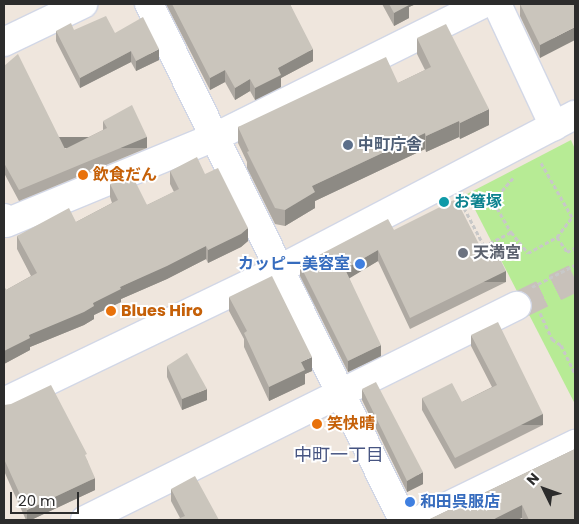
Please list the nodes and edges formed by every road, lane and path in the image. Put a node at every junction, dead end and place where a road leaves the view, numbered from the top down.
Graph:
1 (149, 4) edge
2 (483, 4) edge
3 (497, 4) edge
4 (73, 6) edge
5 (4, 42) edge
6 (565, 120) edge
7 (215, 137) junction
8 (549, 157) dead end
9 (532, 166) dead end
10 (547, 173) dead end
11 (518, 175) dead end
12 (4, 218) edge
13 (471, 221) dead end
14 (511, 232) junction
15 (557, 237) junction
16 (484, 246) junction
17 (575, 248) edge
18 (473, 259) edge
19 (575, 264) edge
20 (280, 269) junction
21 (527, 300) junction
22 (575, 374) edge
23 (341, 393) junction
24 (4, 402) edge
25 (575, 444) edge
26 (85, 520) edge
27 (403, 520) edge
28 (419, 520) edge

1 - 7 street
2 - 7 street
3 - 6 street
4 - 5 street
6 - 20 street
7 - 12 street
7 - 20 street
8 - 9 path
10 - 15 path
11 - 14 path
13 - 16 path
14 - 15 path
14 - 16 path
15 - 17 path
16 - 18 path
19 - 21 path
20 - 23 street
20 - 24 street
21 - 22 path
21 - 23 street
23 - 26 street
23 - 27 street
25 - 28 street

